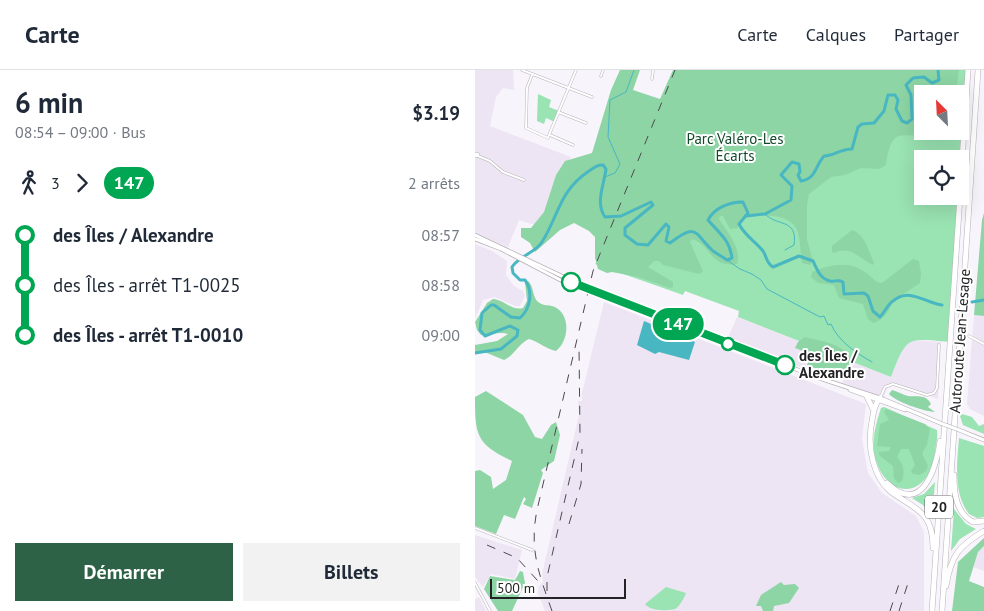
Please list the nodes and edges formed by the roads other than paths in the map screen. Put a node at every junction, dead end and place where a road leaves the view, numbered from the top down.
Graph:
1 (522, 70) edge
2 (576, 70) edge
3 (603, 70) edge
4 (653, 70) edge
5 (968, 70) edge
6 (978, 70) edge
7 (532, 75) junction
8 (601, 76) dead end
9 (652, 79) dead end
10 (568, 88) junction
11 (592, 97) dead end
12 (558, 112) junction
13 (586, 123) dead end
14 (549, 135) junction
15 (573, 145) dead end
16 (963, 150) edge
17 (475, 155) edge
18 (524, 180) dead end
19 (959, 205) edge
20 (475, 237) edge
21 (969, 336) dead end
22 (984, 344) edge
23 (939, 345) dead end
24 (845, 387) junction
25 (867, 397) junction
26 (879, 400) junction
27 (945, 404) junction
28 (873, 412) junction
29 (872, 421) junction
30 (956, 431) junction
31 (984, 440) edge
32 (877, 472) junction
33 (984, 522) edge
34 (475, 528) edge
35 (984, 531) edge
36 (532, 550) dead end
37 (475, 583) edge
38 (490, 611) edge
39 (931, 611) edge
40 (942, 611) edge

1 - 7 street
2 - 10 street
3 - 8 street
4 - 9 street
5 - 16 highway
6 - 30 highway, Autoroute Jean-Lesage / 20
7 - 10 street
7 - 14 street
10 - 11 street
10 - 12 street
12 - 13 street
12 - 14 street
14 - 15 street
17 - 18 street
19 - 27 highway, Autoroute Jean-Lesage / 20
20 - 24 main road
21 - 22 street
23 - 26 street
24 - 25 main road
24 - 26 main road
25 - 26 main road
25 - 28 highway
26 - 28 highway
26 - 29 highway
26 - 30 main road, bridge
27 - 32 highway
27 - 39 highway, Autoroute Jean-Lesage / 20
28 - 29 highway
29 - 32 highway
30 - 31 main road
30 - 33 highway
30 - 40 highway, Autoroute Jean-Lesage / 20
32 - 39 highway
34 - 36 street
35 - 40 highway
37 - 38 street

